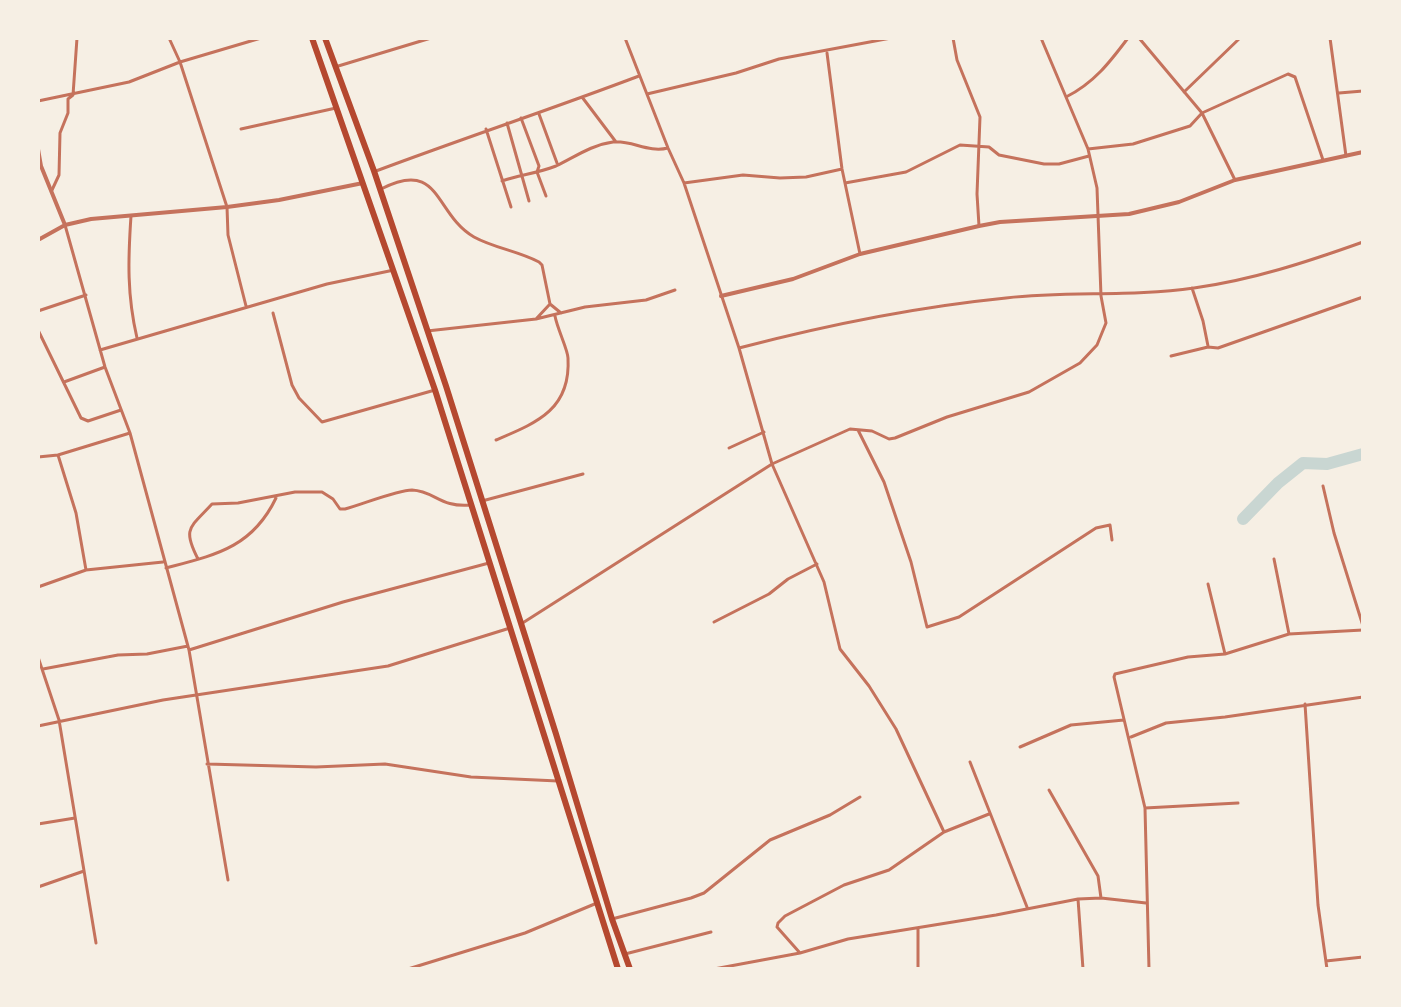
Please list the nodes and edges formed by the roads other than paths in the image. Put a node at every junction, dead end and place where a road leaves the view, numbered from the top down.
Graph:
1 (77, 38) edge
2 (169, 38) edge
3 (261, 38) edge
4 (312, 38) edge
5 (325, 38) edge
6 (431, 38) edge
7 (625, 38) edge
8 (891, 38) edge
9 (953, 38) edge
10 (1041, 38) edge
11 (1128, 38) edge
12 (1139, 38) edge
13 (1240, 38) edge
14 (1330, 38) edge
15 (827, 51) junction
16 (180, 62) junction
17 (335, 67) junction
18 (639, 76) junction
19 (1363, 91) edge
20 (1184, 92) junction
21 (1337, 93) junction
22 (647, 94) junction
23 (73, 95) junction
24 (582, 97) junction
25 (1066, 97) junction
26 (38, 101) edge
27 (336, 108) junction
28 (1202, 113) junction
29 (539, 114) junction
30 (521, 118) junction
31 (507, 123) junction
32 (241, 129) dead end
33 (486, 129) junction
34 (616, 142) junction
35 (978, 146) junction
36 (668, 148) junction
37 (38, 149) edge
38 (1088, 149) junction
39 (1363, 152) edge
40 (1090, 156) junction
41 (1346, 156) junction
42 (1323, 160) junction
43 (557, 165) junction
44 (39, 166) edge
45 (842, 169) junction
46 (374, 171) junction
47 (537, 172) junction
48 (520, 175) junction
49 (1235, 180) junction
50 (502, 181) junction
51 (363, 183) junction
52 (684, 183) junction
53 (845, 183) junction
54 (380, 189) junction
55 (52, 190) junction
56 (546, 196) dead end
57 (529, 201) dead end
58 (227, 207) junction
59 (511, 207) dead end
60 (1097, 215) junction
61 (131, 216) junction
62 (391, 222) junction
63 (65, 225) junction
64 (979, 226) junction
65 (379, 227) junction
66 (38, 240) edge
67 (1363, 242) edge
68 (860, 254) junction
69 (395, 270) junction
70 (1192, 288) junction
71 (675, 290) dead end
72 (86, 295) junction
73 (721, 296) junction
74 (1101, 296) junction
75 (1363, 297) edge
76 (550, 304) junction
77 (246, 306) junction
78 (38, 311) edge
79 (273, 313) dead end
80 (561, 313) junction
81 (555, 316) junction
82 (536, 319) junction
83 (38, 330) edge
84 (427, 331) junction
85 (137, 338) junction
86 (1208, 347) junction
87 (739, 348) junction
88 (100, 350) junction
89 (1171, 356) dead end
90 (105, 367) junction
91 (64, 382) junction
92 (435, 390) junction
93 (122, 409) junction
94 (858, 430) junction
95 (764, 432) junction
96 (130, 433) junction
97 (496, 440) dead end
98 (729, 448) dead end
99 (58, 455) junction
100 (38, 457) edge
101 (772, 464) junction
102 (583, 474) dead end
103 (1323, 486) dead end
104 (276, 497) junction
105 (482, 501) junction
106 (471, 505) junction
107 (1112, 540) dead end
108 (198, 559) junction
109 (1274, 559) dead end
110 (164, 562) junction
111 (489, 563) junction
112 (817, 564) junction
113 (166, 568) junction
114 (86, 570) junction
115 (1208, 584) dead end
116 (38, 587) edge
117 (714, 622) dead end
118 (521, 624) junction
119 (510, 628) junction
120 (1363, 628) edge
121 (1289, 634) junction
122 (188, 647) junction
123 (1225, 654) junction
124 (38, 657) edge
125 (43, 669) junction
126 (196, 696) junction
127 (1363, 697) edge
128 (1305, 704) junction
129 (59, 720) junction
130 (1124, 720) junction
131 (38, 726) edge
132 (1130, 737) junction
133 (1020, 747) dead end
134 (970, 762) dead end
135 (207, 764) junction
136 (559, 781) junction
137 (1049, 790) dead end
138 (860, 797) dead end
139 (1238, 803) dead end
140 (1145, 808) junction
141 (989, 814) junction
142 (75, 818) junction
143 (38, 824) edge
144 (944, 832) junction
145 (84, 871) junction
146 (228, 880) dead end
147 (38, 887) edge
148 (1101, 898) junction
149 (1078, 899) junction
150 (597, 903) junction
151 (1148, 903) junction
152 (1027, 907) junction
153 (612, 919) junction
154 (918, 928) junction
155 (711, 932) dead end
156 (96, 943) dead end
157 (800, 953) junction
158 (625, 954) junction
159 (1363, 957) edge
160 (1326, 961) junction
161 (615, 968) edge
162 (408, 969) edge
163 (630, 969) edge
164 (714, 969) edge
165 (918, 969) edge
166 (1083, 969) edge
167 (1149, 969) edge
168 (1327, 969) edge

1 - 23 street
2 - 16 street
3 - 16 street
4 - 27 highway
5 - 17 highway
6 - 17 street
7 - 18 street
8 - 15 street
9 - 35 street
10 - 25 street
11 - 25 street
12 - 20 street
13 - 20 street
14 - 21 street
15 - 22 street
15 - 45 street
16 - 23 street
16 - 58 street
17 - 46 highway
18 - 22 street
18 - 24 street
19 - 21 street
20 - 28 street
21 - 41 street
22 - 36 street
23 - 26 street
23 - 55 street
24 - 29 street
24 - 34 street
25 - 38 street
27 - 32 street
27 - 51 highway
28 - 38 street
28 - 42 street
28 - 49 street
29 - 30 street
29 - 43 street
30 - 31 street
30 - 47 street
31 - 33 street
31 - 48 street
33 - 46 street
33 - 50 street
34 - 36 street
34 - 43 street
35 - 40 street
35 - 53 street
35 - 64 street
36 - 52 street
37 - 44 street
38 - 40 street
39 - 41 street
40 - 60 street
41 - 42 street
42 - 49 street
43 - 47 street
44 - 55 street
45 - 52 street
45 - 53 street
46 - 54 highway
47 - 48 street
47 - 56 street
48 - 50 street
48 - 57 street
49 - 60 street
50 - 59 street
51 - 58 street
51 - 65 highway
52 - 73 street
53 - 68 street
54 - 62 highway
54 - 76 street
55 - 63 street
58 - 61 street
58 - 77 street
60 - 64 street
60 - 74 street
61 - 63 street
61 - 85 street
62 - 65 highway
62 - 84 highway
63 - 66 street
63 - 72 street
64 - 68 street
65 - 69 highway
67 - 70 street
68 - 73 street
69 - 77 street
69 - 92 highway
70 - 74 street
70 - 86 street
71 - 80 street
72 - 78 street
72 - 88 street
73 - 87 street
74 - 87 street
74 - 94 street
75 - 86 street
76 - 80 street
76 - 82 street
77 - 85 street
79 - 92 street
80 - 81 street
81 - 82 street
81 - 97 street
82 - 84 street
83 - 91 street
84 - 105 highway
85 - 88 street
86 - 89 street
87 - 95 street
88 - 90 street
90 - 91 street
90 - 93 street
91 - 93 street
92 - 106 highway
93 - 96 street
94 - 101 street
94 - 107 street
95 - 98 street
95 - 101 street
96 - 99 street
96 - 110 street
99 - 100 street
99 - 114 street
101 - 112 street
101 - 118 street
102 - 105 street
103 - 120 street
104 - 106 street
104 - 108 street
104 - 108 street
105 - 118 highway
106 - 111 highway
108 - 113 street
109 - 121 street
110 - 113 street
110 - 114 street
111 - 119 highway
111 - 122 street
112 - 117 street
112 - 144 street
113 - 122 street
114 - 116 street
115 - 123 street
118 - 153 highway
119 - 126 street
119 - 136 highway
120 - 121 street
121 - 123 street
122 - 125 street
122 - 126 street
123 - 130 street
124 - 125 street
125 - 129 street
126 - 129 street
126 - 135 street
127 - 128 street
128 - 132 street
128 - 160 street
129 - 131 street
129 - 142 street
130 - 132 street
130 - 133 street
132 - 140 street
134 - 141 street
135 - 136 street
135 - 146 street
136 - 150 highway
137 - 148 street
138 - 153 street
139 - 140 street
140 - 151 street
141 - 144 street
141 - 152 street
142 - 143 street
142 - 145 street
144 - 157 street
145 - 147 street
145 - 156 street
148 - 149 street
148 - 151 street
149 - 152 street
149 - 166 street
150 - 161 highway
150 - 162 street
151 - 167 street
152 - 154 street
153 - 158 highway
154 - 157 street
154 - 165 street
155 - 158 street
157 - 164 street
158 - 163 highway
159 - 160 street
160 - 168 street

